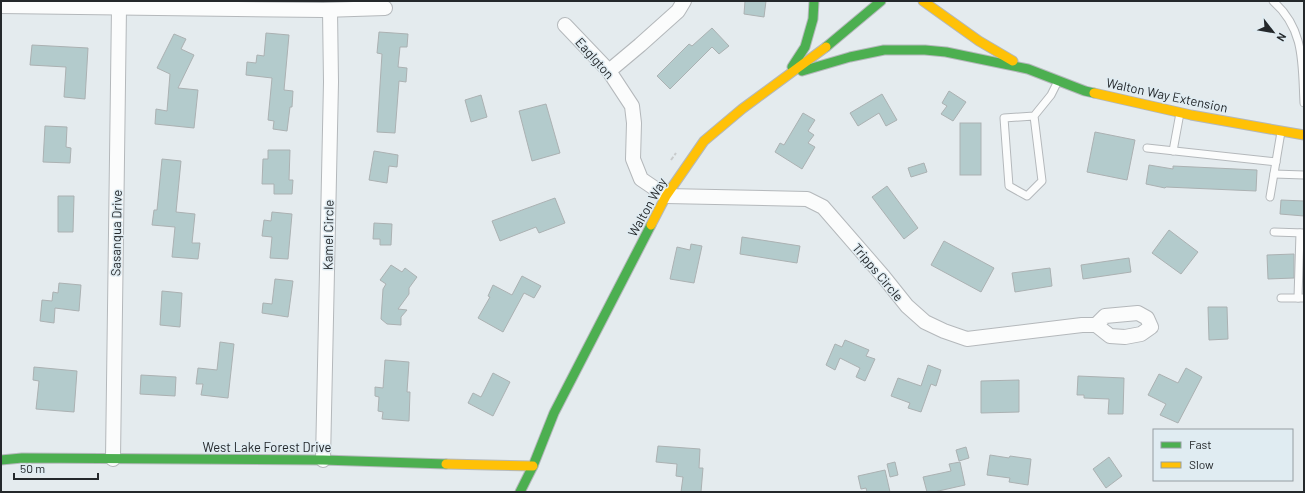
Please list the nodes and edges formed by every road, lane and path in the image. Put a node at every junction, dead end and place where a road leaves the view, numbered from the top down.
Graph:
1 (684, 1) edge
2 (814, 1) edge
3 (881, 1) edge
4 (923, 1) edge
5 (1272, 1) edge
6 (1, 6) edge
7 (119, 8) junction
8 (385, 8) dead end
9 (330, 10) junction
10 (565, 25) dead end
11 (1028, 69) junction
12 (609, 71) junction
13 (786, 76) junction
14 (1058, 80) junction
15 (1304, 103) edge
16 (1180, 113) junction
17 (1034, 116) junction
18 (1281, 132) junction
19 (1304, 135) edge
20 (1147, 148) dead end
21 (1173, 151) junction
22 (1276, 162) junction
23 (1274, 174) junction
24 (1304, 175) edge
25 (666, 196) junction
26 (1270, 197) dead end
27 (1274, 232) dead end
28 (1302, 233) edge
29 (1281, 298) dead end
30 (1301, 298) edge
31 (1096, 326) dead end
32 (113, 459) junction
33 (1, 460) edge
34 (323, 460) junction
35 (533, 466) junction
36 (520, 492) edge

1 - 12 street
2 - 13 main road
3 - 13 main road, Walton Way
4 - 11 main road
5 - 15 lane
6 - 7 street
7 - 9 street
7 - 32 street, Sasanqua Drive
8 - 9 street
9 - 34 street, Kamel Circle
10 - 12 street, Eaglgton
11 - 13 main road
11 - 14 main road, Walton Way Extension
12 - 25 street, Eaglgton
13 - 25 main road, Walton Way
14 - 16 main road, Walton Way Extension
14 - 17 lane
16 - 18 main road, Walton Way Extension
16 - 21 lane
17 - 17 lane
18 - 19 main road, Walton Way Extension
18 - 22 lane
20 - 21 lane
21 - 22 lane
22 - 23 lane
23 - 24 lane
23 - 26 lane
25 - 31 street, Tripps Circle
25 - 35 main road, Walton Way
27 - 28 lane
28 - 30 lane
29 - 30 lane
32 - 33 main road, West Lake Forest Drive
32 - 34 main road, West Lake Forest Drive
34 - 35 main road, West Lake Forest Drive
35 - 36 main road, Walton Way

